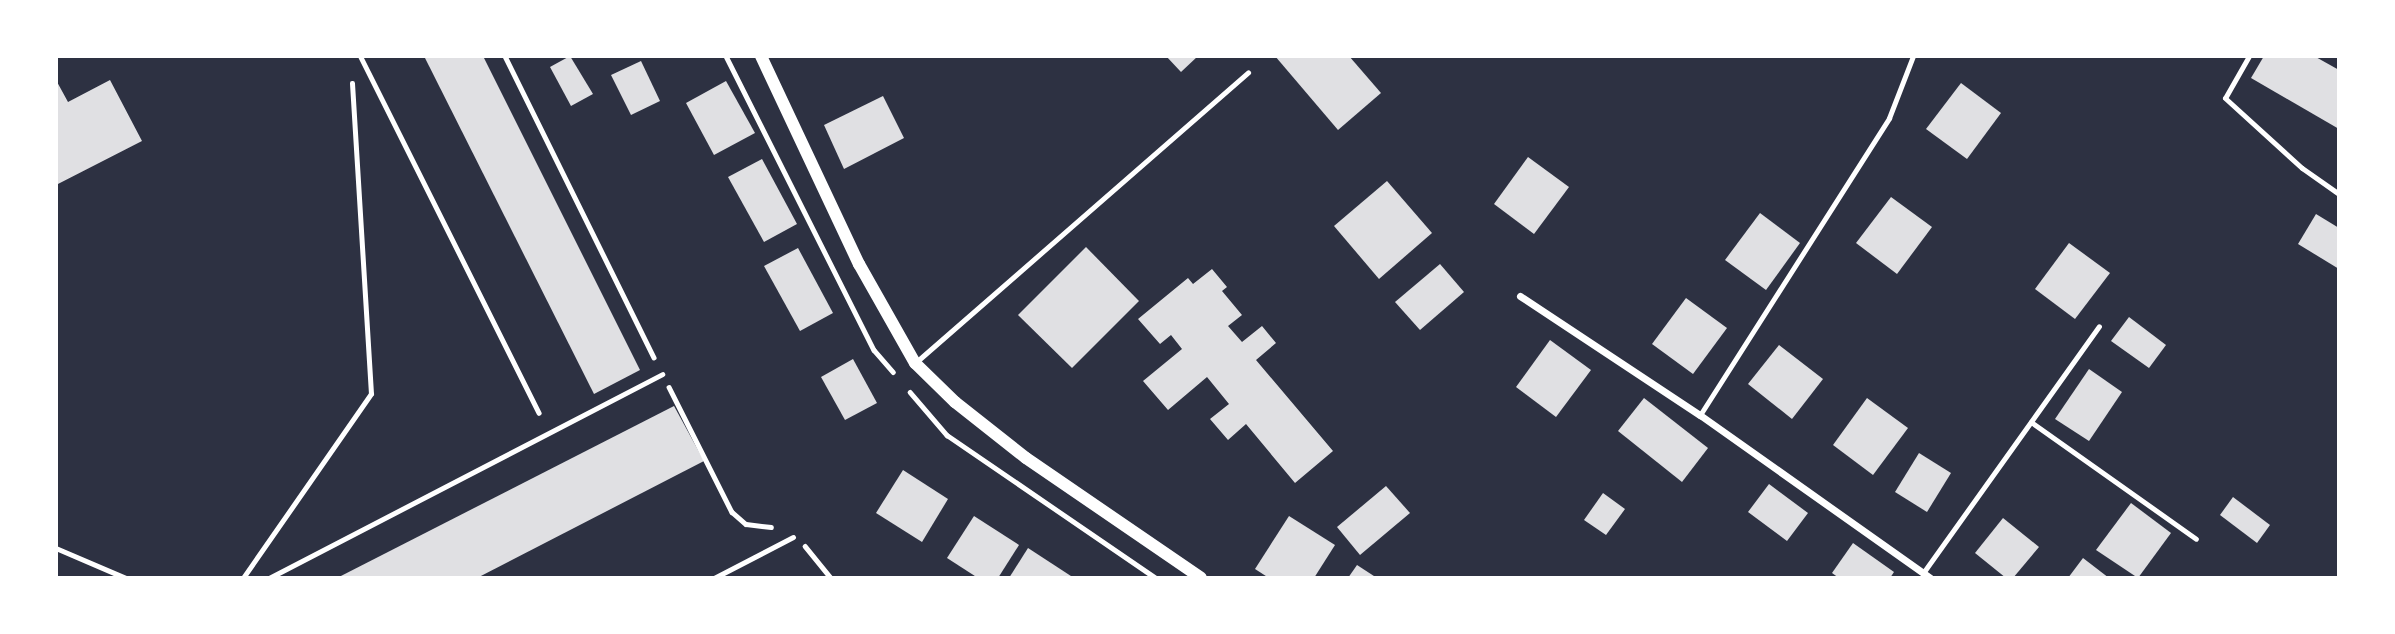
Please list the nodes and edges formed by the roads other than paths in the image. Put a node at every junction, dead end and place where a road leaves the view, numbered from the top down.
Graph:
1 (360, 56) edge
2 (761, 56) edge
3 (1913, 56) edge
4 (2249, 56) edge
5 (1248, 73) dead end
6 (2339, 194) edge
7 (1520, 296) dead end
8 (2099, 326) dead end
9 (915, 362) junction
10 (662, 374) road end
11 (539, 413) dead end
12 (1700, 415) junction
13 (2031, 422) junction
14 (793, 537) dead end
15 (2196, 539) dead end
16 (1927, 576) edge
17 (269, 578) edge
18 (714, 578) edge
19 (1200, 578) edge

1 - 11 lane
2 - 9 street
3 - 12 lane
4 - 6 lane
5 - 9 lane
7 - 12 street
8 - 13 lane
9 - 19 street
10 - 17 lane
12 - 16 street
13 - 15 lane
13 - 16 lane
14 - 18 lane

